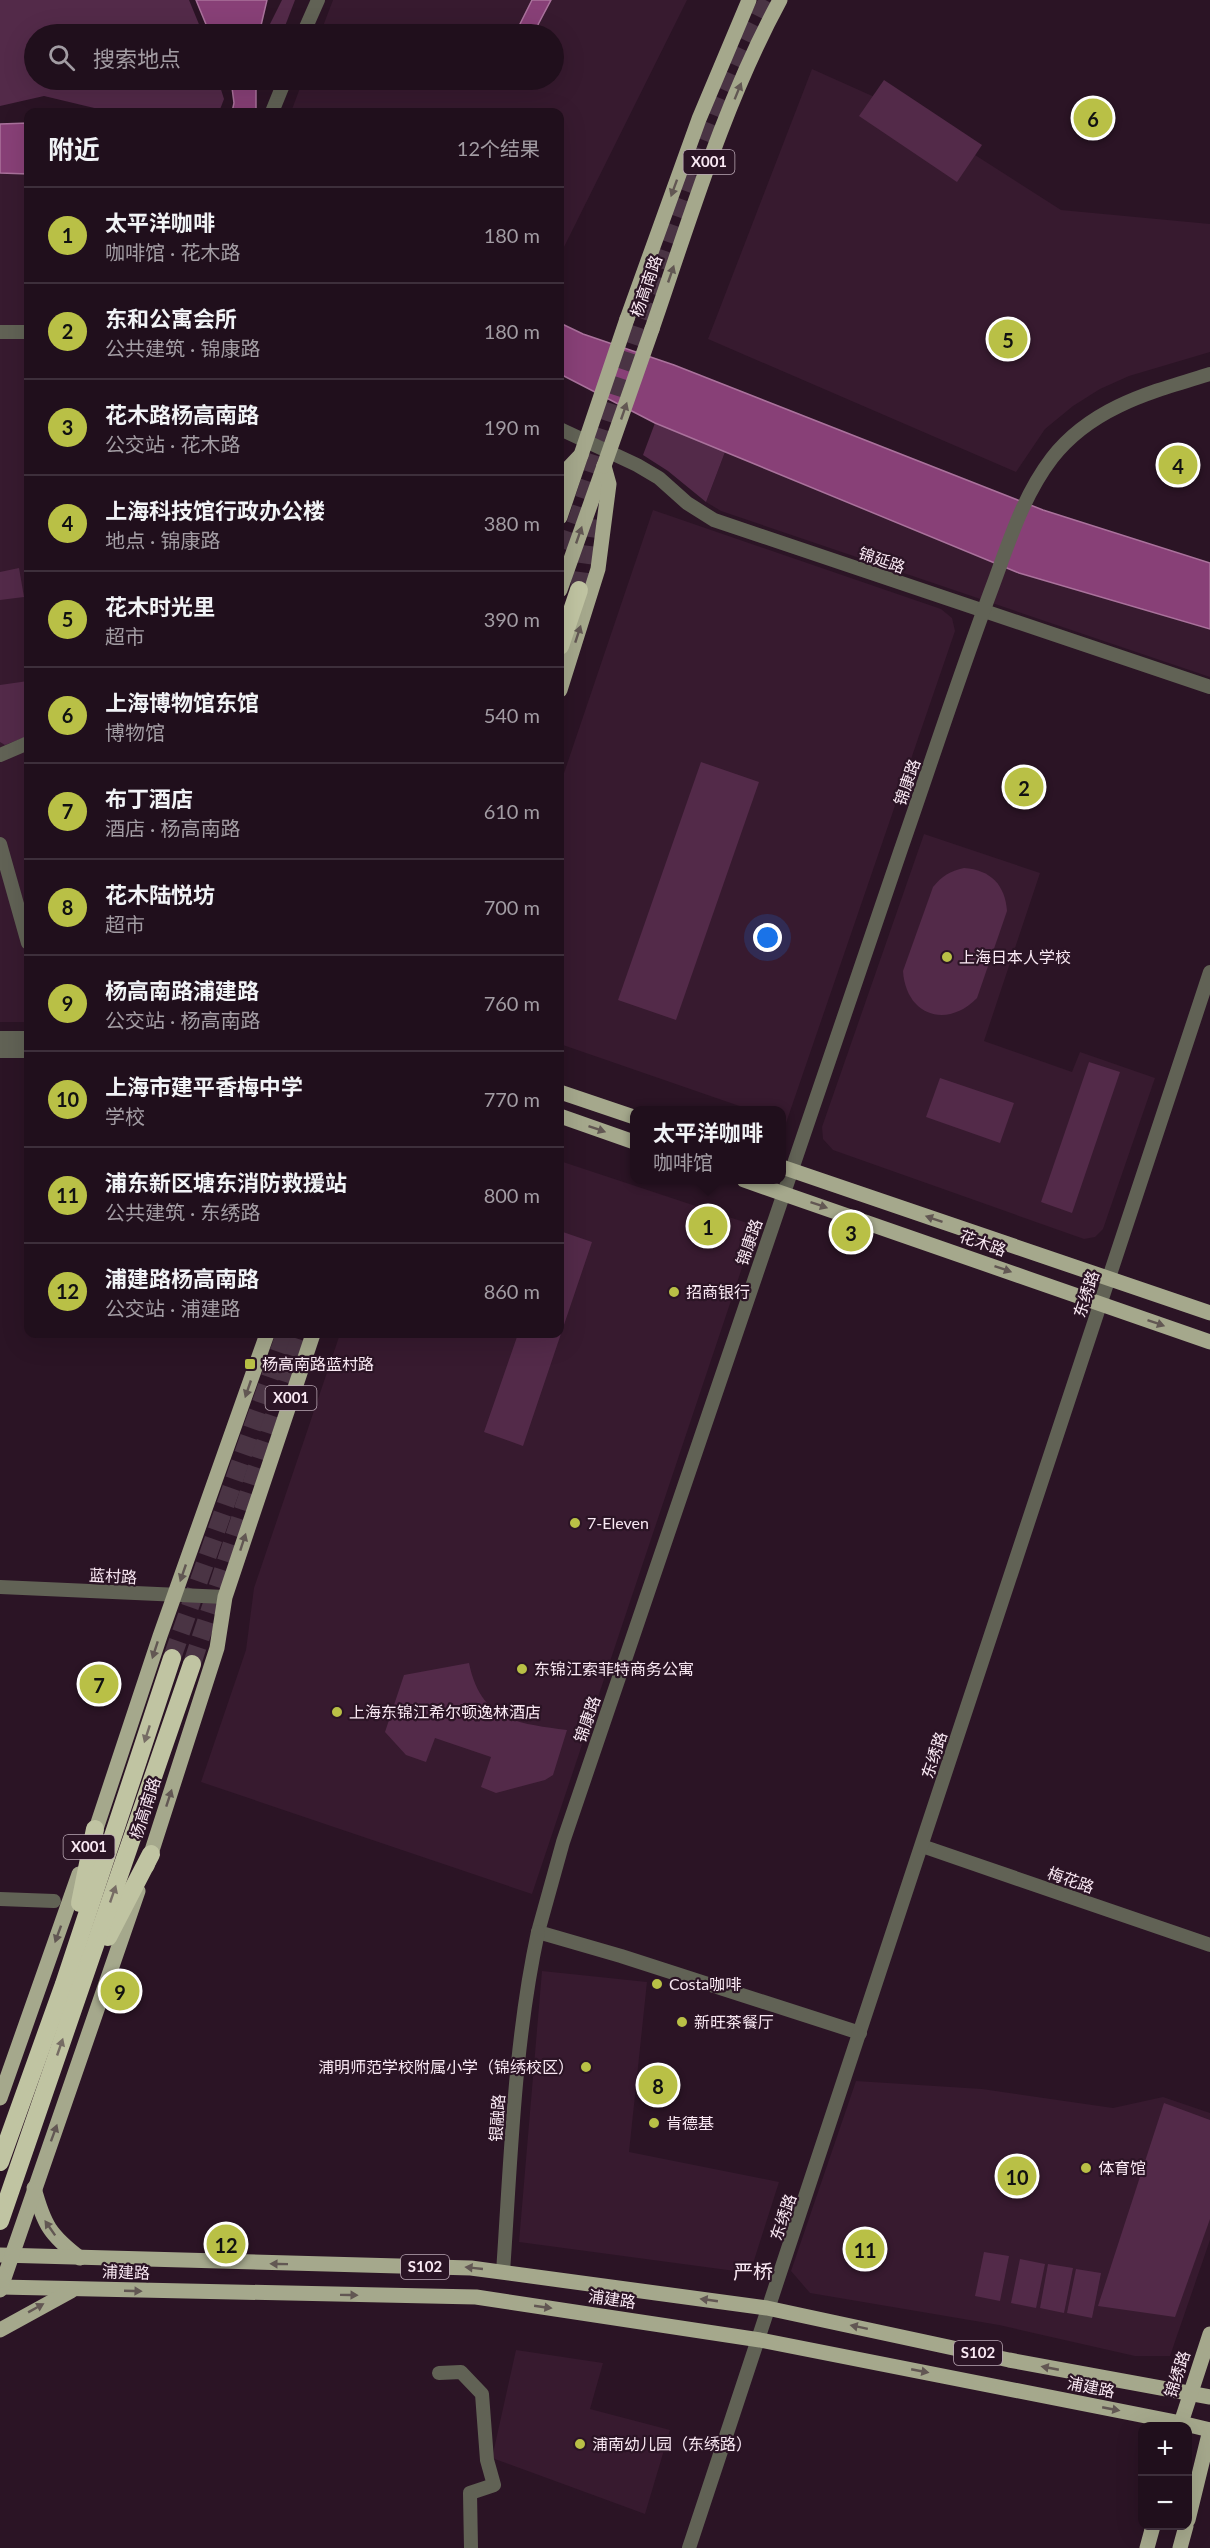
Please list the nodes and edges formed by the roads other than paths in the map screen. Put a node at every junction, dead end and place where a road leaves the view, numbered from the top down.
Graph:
1 (318, 0) edge
2 (749, 0) edge
3 (780, 0) edge
4 (307, 24) edge
5 (280, 90) edge
6 (273, 108) edge
7 (0, 332) edge
8 (24, 332) edge
9 (1210, 375) edge
10 (564, 431) edge
11 (581, 455) junction
12 (604, 466) junction
13 (564, 473) edge
14 (564, 506) edge
15 (564, 579) edge
16 (579, 590) tunnel mouth
17 (983, 612) junction
18 (564, 634) edge
19 (564, 677) edge
20 (1210, 687) edge
21 (24, 745) edge
22 (0, 755) edge
23 (0, 844) edge
24 (24, 929) edge
25 (1210, 972) edge
26 (0, 1038) edge
27 (24, 1038) edge
28 (0, 1051) edge
29 (24, 1051) edge
30 (564, 1093) edge
31 (630, 1116) edge
32 (564, 1117) edge
33 (630, 1141) edge
34 (786, 1169) edge
35 (758, 1184) edge
36 (784, 1184) edge
37 (783, 1193) junction
38 (1109, 1278) junction
39 (1102, 1304) junction
40 (1210, 1313) edge
41 (266, 1338) edge
42 (312, 1338) edge
43 (1210, 1342) edge
44 (0, 1587) edge
45 (176, 1595) junction
46 (225, 1597) junction
47 (172, 1658) tunnel mouth
48 (192, 1664) tunnel mouth
49 (96, 1829) junction
50 (922, 1846) junction
51 (151, 1854) junction
52 (0, 1899) edge
53 (54, 1901) dead end
54 (538, 1932) junction
55 (1210, 1946) edge
56 (72, 1987) junction
57 (860, 2033) junction
58 (0, 2098) edge
59 (0, 2162) edge
60 (34, 2188) junction
61 (0, 2221) edge
62 (5, 2255) edge
63 (80, 2258) junction
64 (503, 2272) junction
65 (0, 2288) edge
66 (74, 2289) junction
67 (767, 2308) junction
68 (0, 2330) edge
69 (1210, 2334) edge
70 (760, 2340) junction
71 (440, 2373) dead end
72 (1190, 2395) junction
73 (1210, 2397) edge
74 (1165, 2422) edge
75 (1181, 2422) edge
76 (1192, 2427) edge
77 (1210, 2430) edge
78 (1192, 2504) edge
79 (1152, 2530) edge
80 (1185, 2530) edge
81 (471, 2548) edge
82 (689, 2548) edge
83 (1147, 2548) edge
84 (1180, 2548) edge

1 - 4 street
2 -> 11 main road, 杨高南路 / X001, bridge
12 -> 3 main road, 杨高南路 / X001, bridge
5 - 6 street
7 - 8 street
9 - 17 street, 锦康路
10 - 17 street, 锦延路
11 - 13 main road, X001
11 - 14 main road, 杨高南路 / X001
15 -> 12 main road, 杨高南路 / X001
19 -> 12 main road, X001
16 - 18 highway
17 - 20 street, 锦延路
17 - 34 street, 锦康路
21 - 22 street
23 - 24 street
25 - 38 street, 东绣路
26 - 27 street
28 - 29 street
30 - 31 main road
32 -> 33 main road
38 -> 34 main road, 花木路
35 - 37 main road, 花木路
36 - 37 street, 锦康路
37 -> 39 main road, 花木路
37 - 54 street, 锦康路
38 - 39 street, 东绣路
38 - 40 main road, 花木路
39 -> 43 main road, 花木路
39 - 50 street, 东绣路
41 -> 45 main road, X001
46 -> 42 main road, 杨高南路 / X001
44 - 45 street, 蓝村路
45 - 46 street, 蓝村路
45 -> 49 main road, X001
51 -> 46 main road, 杨高南路 / X001
47 -> 56 highway, 杨高南路 / X001
56 -> 48 highway, 杨高南路 / X001
49 - 56 highway
49 -> 58 main road, X001
50 - 55 street, 梅花路
50 - 57 street, 东绣路
51 - 56 highway
60 -> 51 main road, 杨高南路 / X001
52 - 53 street
54 - 57 street
54 - 64 street, 银融路
56 - 59 highway, 杨高南路 / X001
61 -> 56 highway, 杨高南路 / X001
57 - 67 street, 东绣路
60 - 62 main road, 杨高南路 / X001
63 -> 60 main road
62 - 63 main road, 浦建路 / S102
62 - 65 main road, 杨高南路 / X001
64 -> 63 main road, 浦建路 / S102
67 -> 64 main road, 浦建路 / S102
65 - 66 main road, 浦建路 / S102
68 -> 66 main road
66 -> 70 main road, 浦建路 / S102
67 - 70 street, 东绣路
72 -> 67 main road, 浦建路 / S102
69 - 72 main road, 锦绣路
70 -> 74 main road, 浦建路 / S102
70 - 82 street, 东绣路
71 - 81 street
72 - 73 main road, 浦建路 / S102
72 - 75 main road, 锦绣路
76 - 77 main road, 浦建路 / S102
77 - 78 main road
79 - 83 main road
80 - 84 main road

